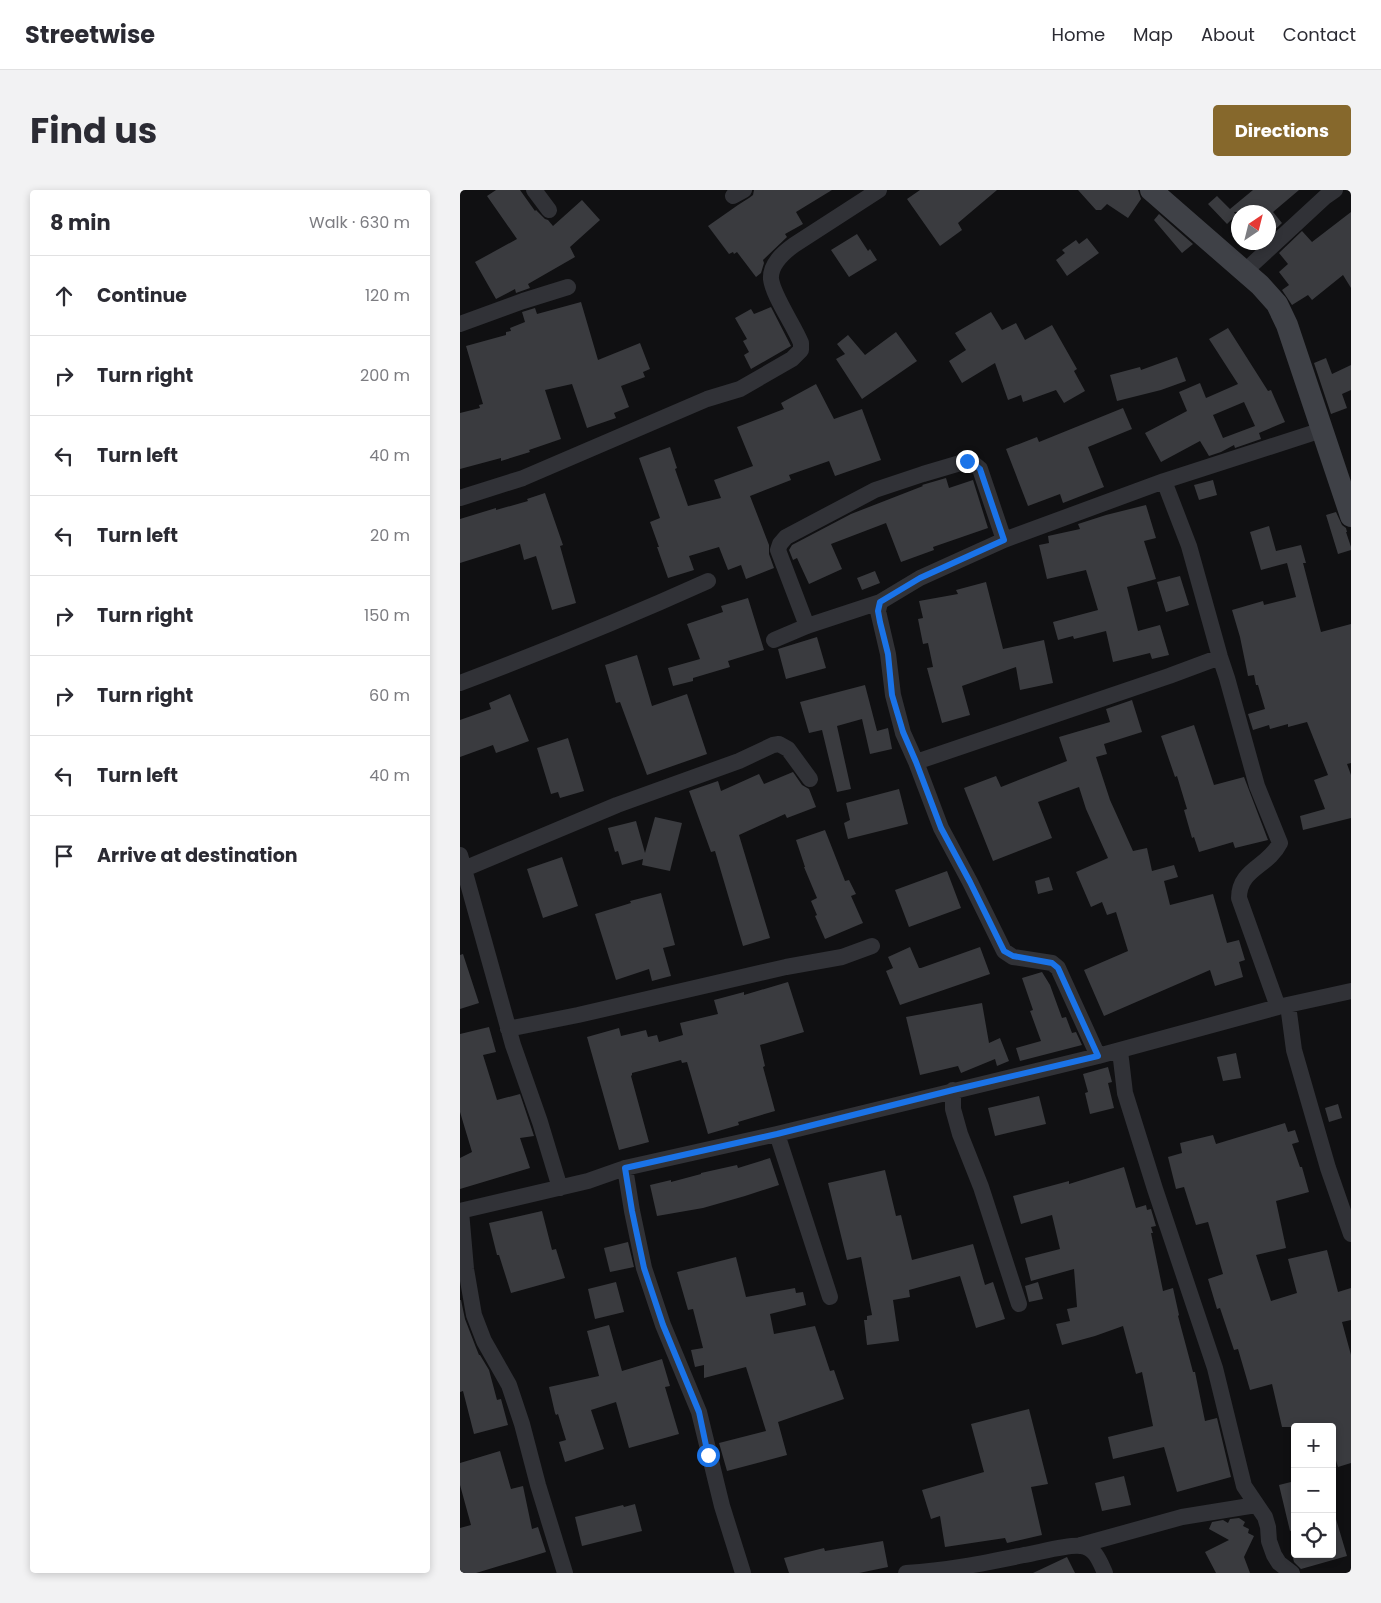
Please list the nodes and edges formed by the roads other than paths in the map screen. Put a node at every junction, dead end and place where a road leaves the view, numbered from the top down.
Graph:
1 (534, 190) edge
2 (879, 190) edge
3 (1151, 190) edge
4 (1335, 190) edge
5 (549, 210) dead end
6 (1245, 271) junction
7 (568, 287) dead end
8 (460, 324) edge
9 (1322, 430) junction
10 (1164, 481) junction
11 (460, 498) edge
12 (1351, 516) edge
13 (1004, 540) junction
14 (708, 580) dead end
15 (880, 602) junction
16 (807, 626) junction
17 (774, 640) dead end
18 (1220, 656) junction
19 (460, 683) edge
20 (916, 762) junction
21 (810, 779) dead end
22 (462, 862) edge
23 (872, 946) dead end
24 (1351, 990) edge
25 (1283, 1006) junction
26 (508, 1029) junction
27 (1120, 1051) junction
28 (1098, 1056) junction
29 (953, 1090) junction
30 (777, 1134) junction
31 (625, 1168) junction
32 (560, 1188) junction
33 (460, 1211) edge
34 (1351, 1234) edge
35 (830, 1297) dead end
36 (1019, 1304) dead end
37 (1256, 1505) junction
38 (1081, 1545) junction
39 (565, 1573) edge
40 (743, 1573) edge
41 (906, 1573) edge
42 (1105, 1573) edge
43 (1292, 1573) edge

1 - 5 street
2 - 11 street
3 - 6 street
4 - 6 street
6 - 9 street
7 - 8 street
9 - 10 street
9 - 12 street
10 - 13 street
10 - 18 street
13 - 15 street
13 - 16 street
14 - 19 street
15 - 16 street
15 - 20 street
16 - 17 street
18 - 20 street
18 - 25 street
20 - 28 street
21 - 22 street
22 - 26 street
23 - 26 street
24 - 25 street
25 - 27 street
25 - 34 street
26 - 32 street
27 - 28 street
27 - 37 street
28 - 29 street
29 - 30 street
29 - 36 street
30 - 31 street
30 - 35 street
31 - 32 street
31 - 40 street
32 - 33 street
33 - 39 street
37 - 38 street
37 - 43 street
38 - 41 street
38 - 42 street

